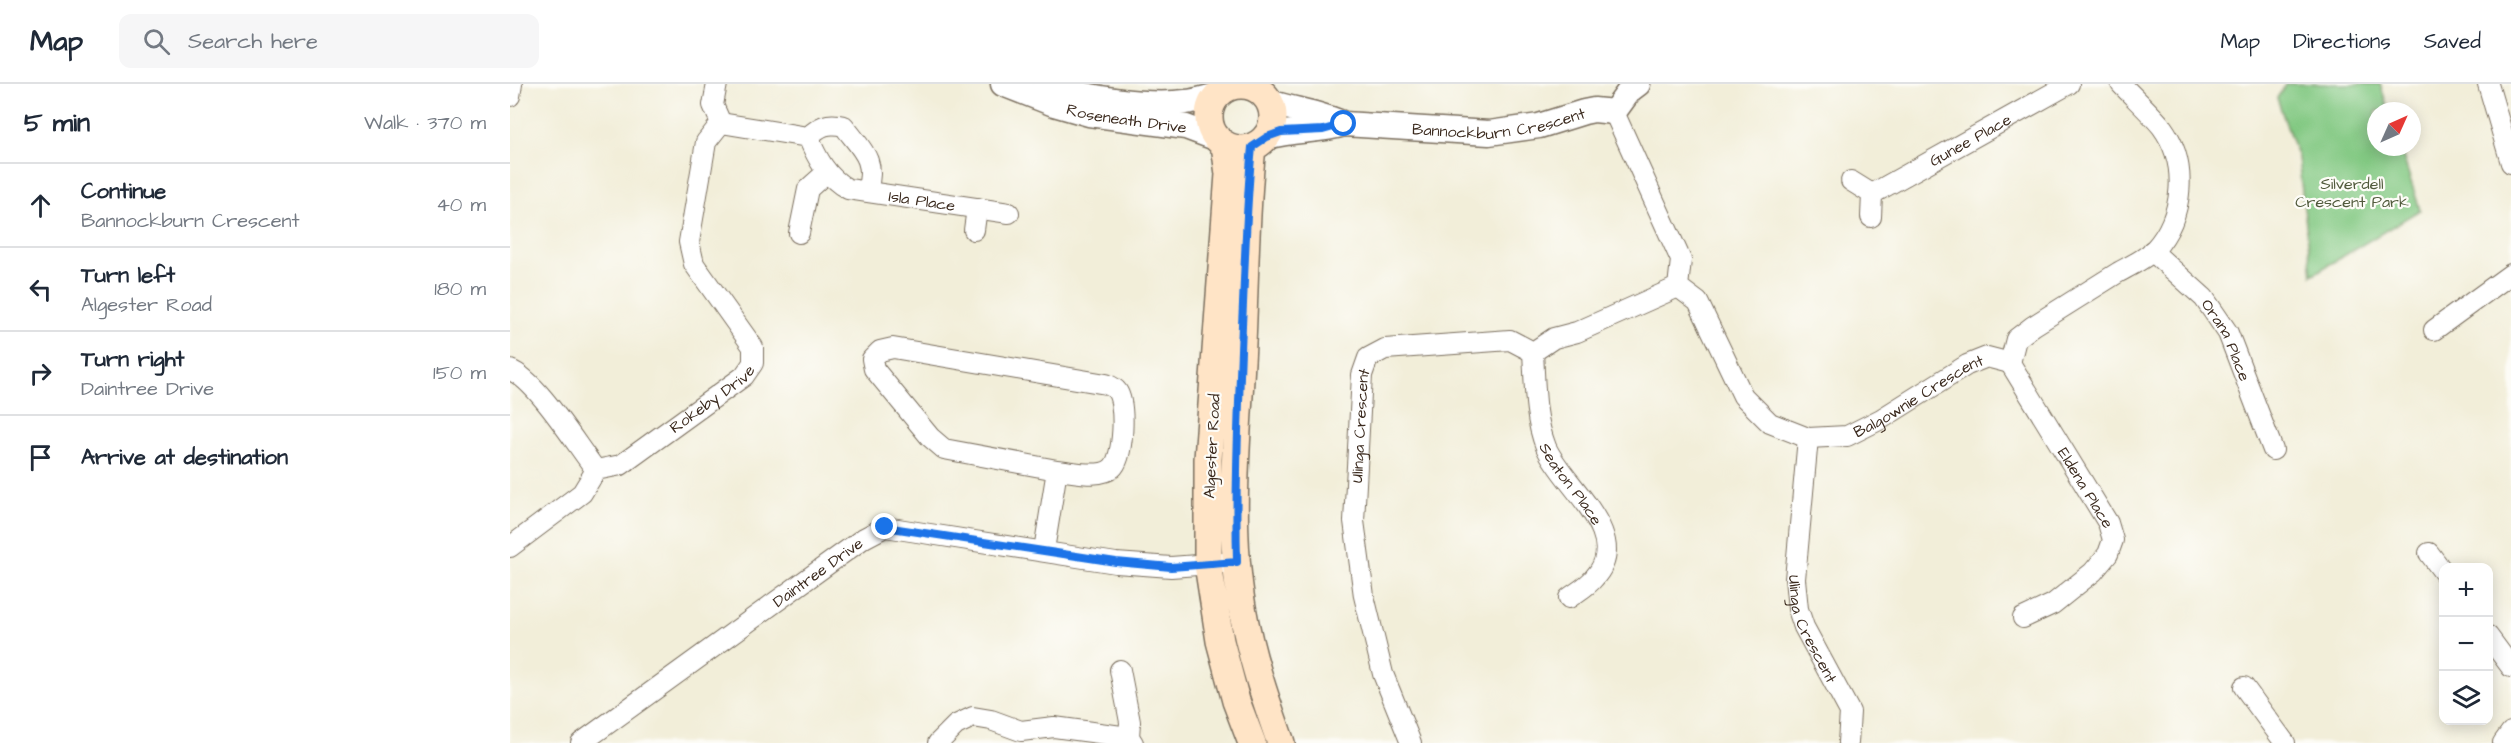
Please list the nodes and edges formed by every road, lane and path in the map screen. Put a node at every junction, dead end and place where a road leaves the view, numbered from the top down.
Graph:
1 (512, 84) edge
2 (717, 84) edge
3 (1003, 84) edge
4 (1047, 84) edge
5 (1638, 84) edge
6 (2069, 84) edge
7 (2121, 84) edge
8 (2488, 84) edge
9 (1224, 89) edge
10 (1260, 91) edge
11 (510, 96) edge
12 (1614, 112) junction
13 (721, 123) junction
14 (1344, 124) junction
15 (808, 137) junction
16 (1221, 142) junction
17 (1259, 142) junction
18 (2511, 163) edge
19 (827, 172) junction
20 (1851, 181) dead end
21 (867, 190) junction
22 (1872, 194) junction
23 (977, 208) junction
24 (1008, 213) dead end
25 (1871, 217) dead end
26 (974, 230) dead end
27 (799, 232) dead end
28 (2152, 252) junction
29 (2511, 274) edge
30 (1678, 287) junction
31 (2434, 330) dead end
32 (1533, 352) junction
33 (2010, 363) junction
34 (510, 370) edge
35 (1808, 438) junction
36 (2273, 450) dead end
37 (596, 470) junction
38 (1057, 470) junction
39 (510, 547) edge
40 (1044, 550) junction
41 (2429, 553) dead end
42 (1237, 562) junction
43 (1208, 564) junction
44 (2439, 566) edge
45 (1569, 598) dead end
46 (2023, 618) dead end
47 (2493, 643) edge
48 (2511, 667) edge
49 (1120, 670) dead end
50 (2244, 687) dead end
51 (2511, 732) edge
52 (1131, 740) edge
53 (580, 743) edge
54 (938, 743) edge
55 (1252, 743) edge
56 (1281, 743) edge
57 (1412, 743) edge
58 (1848, 743) edge
59 (2285, 743) edge
60 (2503, 743) edge

1 - 11 street
2 - 13 street
3 - 16 street, Roseneath Drive
4 - 9 street, Roseneath Drive
5 - 12 street
6 - 22 street, Gunee Place
7 - 28 street, Balgownie Crescent
8 - 18 street
9 - 10 main road
9 - 16 main road
10 - 14 street, Bannockburn Crescent
10 - 17 main road
12 - 14 street, Bannockburn Crescent
12 - 30 street
13 - 15 street
13 - 37 street, Rokeby Drive
14 - 17 street, Bannockburn Crescent
15 - 19 street, Isla Place
15 - 21 street, Isla Place
16 - 17 main road
16 - 43 main road, Algester Road
17 - 42 main road, Algester Road
19 - 21 street, Isla Place
19 - 27 street
20 - 22 street
21 - 23 street, Isla Place
22 - 25 street
23 - 24 street, Isla Place
23 - 26 street, Isla Place
28 - 33 street, Balgownie Crescent
28 - 36 street, Orana Place
29 - 31 street
30 - 32 street
30 - 35 street, Balgownie Crescent
32 - 45 street, Seaton Place
32 - 57 street, Ulinga Crescent
33 - 35 street, Balgownie Crescent
33 - 46 street, Eldena Place
34 - 37 street
35 - 58 street, Ulinga Crescent
37 - 39 street
38 - 38 street
38 - 40 street
40 - 43 street, Daintree Drive
40 - 53 street, Daintree Drive
41 - 44 street
42 - 43 street, Daintree Drive
42 - 56 main road, Algester Road
43 - 55 main road, Algester Road
47 - 48 street
49 - 52 street
50 - 59 street
51 - 60 street
52 - 54 street

